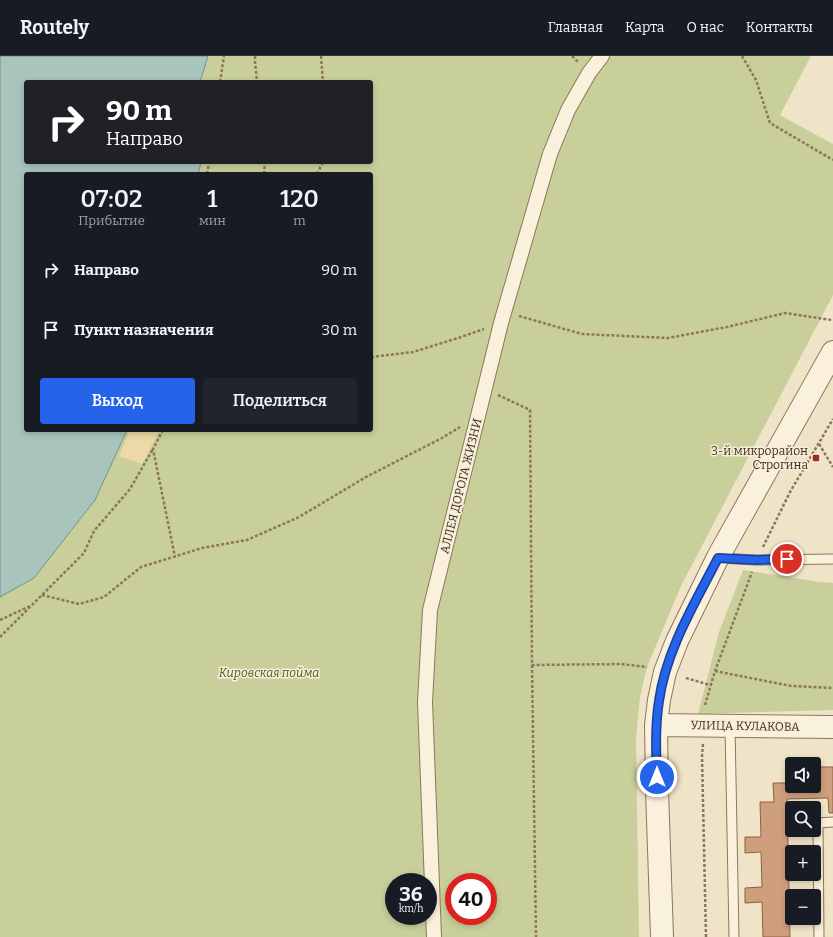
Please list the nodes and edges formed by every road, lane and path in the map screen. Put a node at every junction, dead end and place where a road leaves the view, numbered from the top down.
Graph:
1 (224, 56) edge
2 (255, 56) edge
3 (321, 56) edge
4 (602, 56) edge
5 (742, 56) edge
6 (220, 80) edge
7 (257, 80) edge
8 (323, 80) edge
9 (833, 160) edge
10 (503, 317) junction
11 (832, 320) edge
12 (833, 352) edge
13 (373, 356) edge
14 (485, 389) junction
15 (479, 415) junction
16 (833, 419) edge
17 (162, 432) edge
18 (819, 444) junction
19 (153, 449) junction
20 (833, 467) edge
21 (175, 557) junction
22 (718, 558) junction
23 (833, 559) edge
24 (756, 560) junction
25 (42, 595) junction
26 (32, 605) junction
27 (0, 620) edge
28 (0, 637) edge
29 (532, 665) junction
30 (647, 667) dead end
31 (715, 671) junction
32 (686, 678) dead end
33 (710, 685) junction
34 (833, 688) edge
35 (705, 705) dead end
36 (656, 725) junction
37 (730, 726) junction
38 (833, 727) edge
39 (704, 740) dead end
40 (833, 822) edge
41 (434, 937) edge
42 (536, 937) edge
43 (662, 937) edge
44 (706, 937) edge
45 (734, 937) edge
46 (819, 937) edge

1 - 6 path
2 - 7 path
3 - 8 path
4 - 10 street, АЛЛЕЯ ДОРОГА ЖИЗНИ
5 - 9 path
10 - 11 path
10 - 13 path
10 - 14 street, АЛЛЕЯ ДОРОГА ЖИЗНИ
12 - 22 street
14 - 15 street, АЛЛЕЯ ДОРОГА ЖИЗНИ
14 - 29 path
15 - 21 path
15 - 41 street, АЛЛЕЯ ДОРОГА ЖИЗНИ
16 - 18 path
17 - 19 path
18 - 20 path
18 - 24 path
19 - 21 path
19 - 25 path
21 - 25 path
22 - 24 lane
22 - 36 street
23 - 24 lane
24 - 31 path
25 - 26 path
26 - 27 path
26 - 28 path
29 - 30 path
29 - 42 path
31 - 33 path
31 - 34 path
32 - 33 path
33 - 35 path
36 - 37 street, УЛИЦА КУЛАКОВА
36 - 43 street
37 - 38 street, УЛИЦА КУЛАКОВА
37 - 45 lane
39 - 44 path
40 - 46 lane

